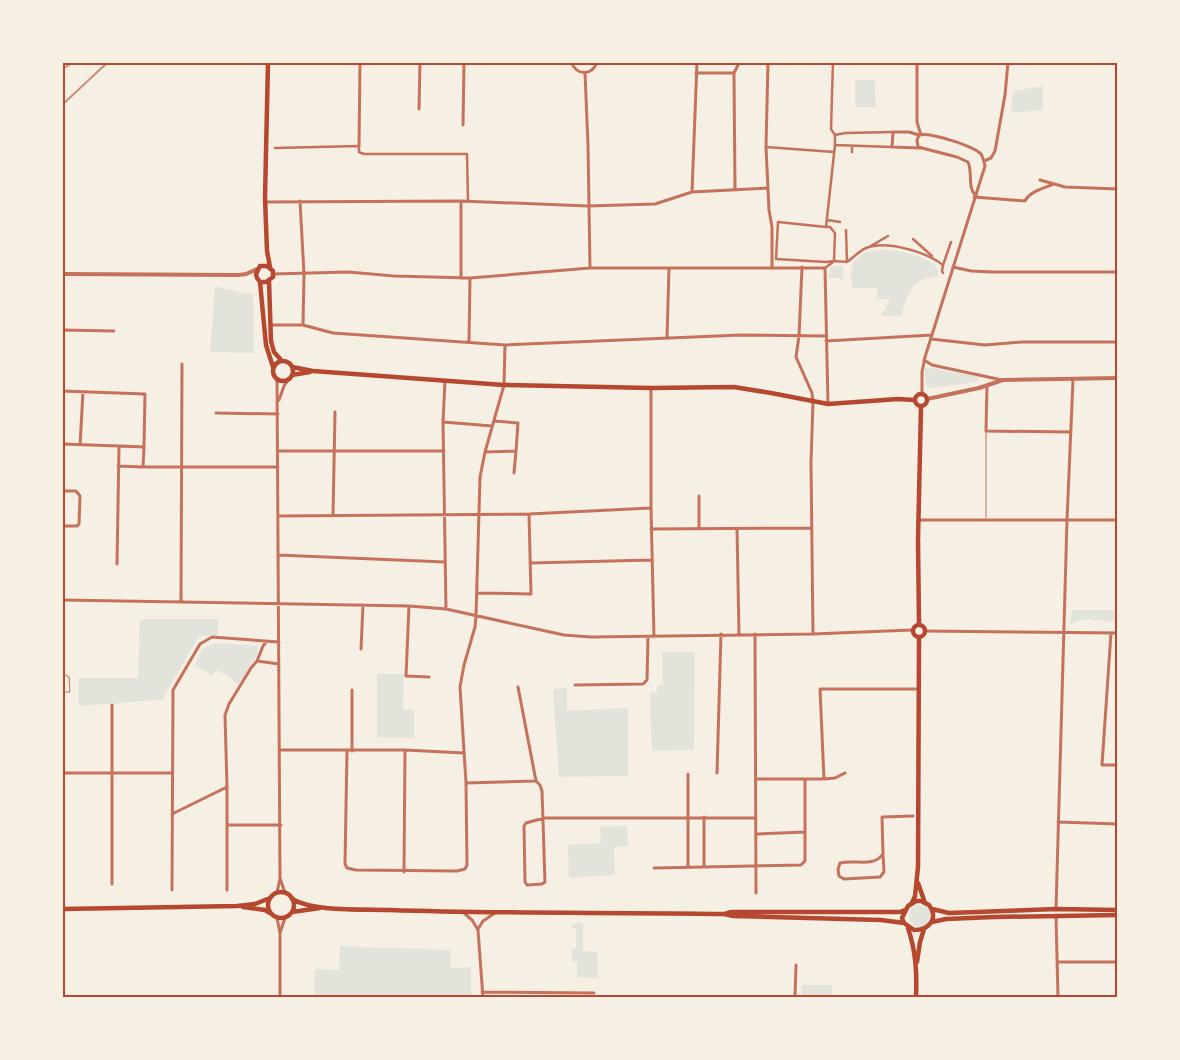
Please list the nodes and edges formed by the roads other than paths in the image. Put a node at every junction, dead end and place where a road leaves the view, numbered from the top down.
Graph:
1 (268, 62) edge
2 (360, 62) edge
3 (420, 62) edge
4 (464, 62) edge
5 (571, 62) edge
6 (597, 62) edge
7 (697, 62) edge
8 (758, 62) edge
9 (768, 62) edge
10 (833, 62) edge
11 (917, 62) edge
12 (1008, 62) edge
13 (696, 72) junction
14 (585, 73) junction
15 (734, 73) junction
16 (419, 109) dead end
17 (463, 125) dead end
18 (893, 132) junction
19 (835, 135) junction
20 (920, 135) junction
21 (835, 145) junction
22 (359, 146) junction
23 (852, 146) junction
24 (766, 147) junction
25 (892, 147) junction
26 (275, 148) dead end
27 (921, 148) junction
28 (834, 152) junction
29 (852, 152) dead end
30 (984, 162) junction
31 (1040, 180) dead end
32 (1054, 184) junction
33 (767, 188) junction
34 (735, 189) junction
35 (1118, 189) edge
36 (692, 192) junction
37 (975, 196) junction
38 (300, 201) junction
39 (461, 201) junction
40 (468, 201) junction
41 (265, 202) junction
42 (588, 206) junction
43 (826, 220) junction
44 (770, 221) junction
45 (778, 222) junction
46 (840, 222) dead end
47 (826, 226) junction
48 (846, 230) dead end
49 (888, 236) dead end
50 (914, 239) dead end
51 (951, 242) dead end
52 (868, 248) junction
53 (266, 251) junction
54 (935, 259) junction
55 (834, 261) junction
56 (847, 262) junction
57 (943, 265) junction
58 (270, 267) junction
59 (772, 267) junction
60 (802, 267) junction
61 (953, 267) junction
62 (258, 268) junction
63 (590, 268) junction
64 (669, 268) junction
65 (825, 268) junction
66 (1118, 272) edge
67 (943, 273) dead end
68 (62, 274) edge
69 (246, 274) junction
70 (273, 274) junction
71 (304, 274) junction
72 (461, 278) junction
73 (470, 278) junction
74 (259, 280) junction
75 (269, 281) junction
76 (270, 325) junction
77 (303, 325) junction
78 (62, 330) edge
79 (114, 331) dead end
80 (932, 335) junction
81 (799, 336) junction
82 (825, 336) junction
83 (667, 338) junction
84 (469, 341) junction
85 (826, 342) junction
86 (1118, 342) edge
87 (505, 345) junction
88 (282, 360) junction
89 (924, 360) junction
90 (182, 364) dead end
91 (273, 367) junction
92 (292, 367) junction
93 (313, 371) junction
94 (290, 377) junction
95 (1118, 378) edge
96 (277, 379) junction
97 (445, 380) junction
98 (1003, 380) junction
99 (1073, 380) junction
100 (504, 385) junction
101 (987, 386) junction
102 (651, 388) junction
103 (62, 391) edge
104 (83, 392) junction
105 (922, 394) junction
106 (927, 399) junction
107 (914, 400) junction
108 (278, 402) junction
109 (813, 402) junction
110 (828, 404) junction
111 (921, 407) junction
112 (335, 412) dead end
113 (216, 413) dead end
114 (278, 414) junction
115 (494, 421) junction
116 (443, 422) junction
117 (492, 426) junction
118 (986, 431) junction
119 (1071, 432) junction
120 (62, 444) edge
121 (80, 445) junction
122 (118, 446) junction
123 (144, 447) junction
124 (335, 450) junction
125 (278, 451) junction
126 (444, 451) junction
127 (516, 451) junction
128 (485, 452) junction
129 (118, 466) junction
130 (143, 467) junction
131 (278, 467) junction
132 (181, 468) junction
133 (514, 473) dead end
134 (62, 491) edge
135 (699, 496) dead end
136 (651, 508) junction
137 (529, 514) junction
138 (446, 515) junction
139 (479, 515) junction
140 (278, 516) junction
141 (333, 516) junction
142 (986, 519) junction
143 (919, 520) junction
144 (1067, 520) junction
145 (1115, 520) dead end
146 (62, 526) edge
147 (812, 528) junction
148 (651, 529) junction
149 (699, 529) junction
150 (737, 529) junction
151 (278, 555) junction
152 (652, 560) junction
153 (445, 562) junction
154 (530, 563) junction
155 (117, 564) dead end
156 (478, 593) junction
157 (62, 600) edge
158 (181, 602) junction
159 (278, 604) junction
160 (363, 605) junction
161 (409, 606) junction
162 (446, 609) junction
163 (476, 616) junction
164 (919, 624) junction
165 (912, 630) junction
166 (925, 630) junction
167 (1064, 632) junction
168 (1111, 632) junction
169 (1118, 632) edge
170 (721, 634) junction
171 (739, 634) junction
172 (755, 634) junction
173 (813, 634) junction
174 (648, 637) junction
175 (654, 637) junction
176 (919, 637) junction
177 (268, 641) junction
178 (279, 642) junction
179 (361, 649) dead end
180 (257, 661) junction
181 (280, 664) junction
182 (62, 673) edge
183 (429, 677) dead end
184 (575, 685) dead end
185 (518, 687) dead end
186 (920, 689) junction
187 (352, 690) dead end
188 (62, 692) edge
189 (112, 705) dead end
190 (280, 750) junction
191 (405, 750) junction
192 (347, 751) junction
193 (352, 751) junction
194 (464, 753) junction
195 (1118, 765) edge
196 (62, 773) edge
197 (112, 773) junction
198 (172, 773) junction
199 (716, 773) dead end
200 (845, 773) dead end
201 (688, 774) dead end
202 (756, 779) junction
203 (805, 779) junction
204 (824, 779) junction
205 (536, 781) junction
206 (466, 783) junction
207 (228, 787) junction
208 (172, 814) junction
209 (913, 816) dead end
210 (704, 817) junction
211 (544, 818) junction
212 (687, 818) junction
213 (756, 818) junction
214 (1058, 822) junction
215 (281, 824) junction
216 (1118, 824) edge
217 (227, 825) junction
218 (805, 832) junction
219 (756, 834) junction
220 (883, 854) junction
221 (756, 865) junction
222 (704, 866) junction
223 (688, 867) junction
224 (654, 868) dead end
225 (404, 872) junction
226 (280, 878) junction
227 (917, 882) junction
228 (112, 884) dead end
229 (172, 890) dead end
230 (227, 890) dead end
231 (277, 893) junction
232 (285, 893) junction
233 (756, 893) dead end
234 (270, 898) junction
235 (292, 899) junction
236 (912, 903) junction
237 (926, 903) junction
238 (237, 906) junction
239 (324, 908) junction
240 (62, 909) edge
241 (932, 909) junction
242 (1056, 909) junction
243 (905, 910) junction
244 (1118, 910) edge
245 (292, 912) junction
246 (463, 912) junction
247 (270, 913) junction
248 (496, 913) junction
249 (724, 914) junction
250 (1056, 915) junction
251 (1118, 915) edge
252 (277, 918) junction
253 (285, 918) junction
254 (932, 922) junction
255 (904, 923) junction
256 (908, 928) junction
257 (924, 929) junction
258 (478, 930) junction
259 (280, 934) junction
260 (1057, 962) junction
261 (1118, 962) edge
262 (796, 965) dead end
263 (916, 970) junction
264 (482, 992) junction
265 (594, 993) dead end
266 (280, 998) edge
267 (483, 998) edge
268 (795, 998) edge
269 (916, 998) edge
270 (1058, 998) edge

1 - 41 main road
2 - 22 street
3 - 16 street
4 - 17 street
5 - 14 street
6 - 14 street
7 - 13 street
8 - 15 street
9 - 24 street
10 - 19 street
11 - 20 street
12 - 30 street
13 - 15 street
13 - 36 street
14 - 42 street
15 - 34 street
18 - 19 street
18 - 20 street
18 - 25 street
19 - 21 street
20 - 27 street
20 - 30 street
21 - 23 street
21 - 28 street
22 - 26 street
22 - 40 street
23 - 25 street
23 - 29 street
24 - 28 street
24 - 33 street
25 - 27 street
27 - 37 street
28 - 43 street
30 - 37 street
31 - 32 street
32 - 35 street
32 - 37 street
33 - 34 street
33 - 44 street
34 - 36 street
36 - 42 street
37 - 61 street
38 - 39 street
38 - 41 street
38 - 71 street
39 - 40 street
39 - 72 street
40 - 42 street
41 - 53 main road
42 - 63 street
43 - 46 street
43 - 47 street
44 - 45 street
44 - 59 street
45 - 47 street
45 - 55 street
47 - 55 street
48 - 56 street
49 - 52 street
50 - 54 street
51 - 57 street
52 - 54 street
52 - 56 street
53 - 58 main road
53 - 62 main road
54 - 57 street
55 - 56 street
55 - 65 street
57 - 67 street
58 - 62 main road
58 - 70 main road
59 - 60 street
59 - 64 street
60 - 65 street
60 - 81 street
61 - 66 street
61 - 80 street
62 - 69 street
62 - 74 main road
63 - 64 street
63 - 73 street
64 - 83 street
65 - 82 street
68 - 69 street
69 - 74 street
70 - 71 street
70 - 75 main road
71 - 72 street
71 - 77 street
72 - 73 street
73 - 84 street
74 - 75 main road
74 - 91 main road
75 - 76 main road
76 - 77 street
76 - 88 main road
77 - 84 street
78 - 79 street
80 - 85 street
80 - 86 street
80 - 89 street
81 - 82 street
81 - 83 street
81 - 109 street
82 - 85 street
83 - 87 street
84 - 87 street
85 - 110 street
87 - 100 street
88 - 91 main road
88 - 92 main road
89 - 98 street
89 - 105 street
90 - 132 street
91 - 96 main road
92 - 93 main road
92 - 94 main road
93 - 94 main road
93 - 97 main road
94 - 96 main road
94 - 108 street
95 - 99 street
96 - 108 street
97 - 100 main road
97 - 116 street
98 - 99 street
98 - 101 street
99 - 119 street
100 - 102 main road
100 - 115 street
101 - 106 street
101 - 118 street
102 - 109 main road
102 - 136 street
103 - 104 street
104 - 121 street
104 - 123 street
105 - 106 main road
105 - 107 main road
106 - 111 main road
107 - 110 main road
107 - 111 main road
108 - 114 street
109 - 110 main road
109 - 147 street
111 - 143 main road
112 - 124 street
113 - 114 street
114 - 125 street
115 - 117 street
115 - 127 street
116 - 117 street
116 - 126 street
117 - 128 street
118 - 119 street
118 - 142 lane
119 - 144 street
120 - 121 street
121 - 122 street
122 - 123 street
122 - 129 street
123 - 130 street
124 - 125 street
124 - 126 street
124 - 141 street
125 - 131 street
126 - 138 street
127 - 128 street
127 - 133 street
128 - 139 street
129 - 130 street
129 - 155 street
130 - 132 street
131 - 132 street
131 - 140 street
132 - 158 street
134 - 146 street
135 - 149 street
136 - 137 street
136 - 148 street
137 - 139 street
137 - 154 street
138 - 139 street
138 - 141 street
138 - 153 street
139 - 156 street
140 - 141 street
140 - 151 street
142 - 143 street
142 - 144 street
143 - 164 main road
144 - 145 street
144 - 167 street
147 - 150 street
147 - 173 street
148 - 149 street
148 - 152 street
149 - 150 street
150 - 171 street
151 - 153 street
151 - 159 street
152 - 154 street
152 - 175 street
153 - 162 street
154 - 156 street
156 - 163 street
157 - 158 street
158 - 159 street
159 - 160 street
159 - 178 street
160 - 161 street
160 - 179 street
161 - 162 street
161 - 183 street
162 - 163 street
163 - 174 street
163 - 194 street
164 - 165 main road
164 - 166 main road
165 - 173 street
165 - 176 main road
166 - 167 street
166 - 176 main road
167 - 168 street
167 - 214 street
168 - 169 street
168 - 195 street
170 - 171 street
170 - 175 street
170 - 199 street
171 - 172 street
172 - 173 street
172 - 202 street
174 - 175 street
174 - 184 street
176 - 186 main road
177 - 178 street
177 - 180 street
177 - 198 street
178 - 181 street
180 - 181 street
180 - 207 street
181 - 190 street
182 - 188 lane
185 - 205 street
186 - 204 street
186 - 227 main road
187 - 193 street
189 - 197 street
190 - 192 street
190 - 215 street
191 - 193 street
191 - 194 street
191 - 225 street
192 - 193 street
192 - 225 street
194 - 206 street
196 - 197 street
197 - 198 street
197 - 228 street
198 - 208 street
200 - 204 street
201 - 212 street
202 - 203 street
202 - 213 street
203 - 204 street
203 - 218 street
205 - 206 street
205 - 211 street
206 - 225 street
207 - 208 street
207 - 217 street
208 - 229 street
209 - 220 street
210 - 212 street
210 - 213 street
210 - 222 street
211 - 211 street
211 - 212 street
212 - 223 street
213 - 219 street
214 - 216 street
214 - 242 street
215 - 217 street
215 - 226 street
217 - 230 street
218 - 219 street
218 - 221 street
219 - 221 street
220 - 220 street
221 - 222 street
221 - 233 street
222 - 223 street
223 - 224 street
226 - 231 street
226 - 232 street
227 - 236 main road
227 - 237 main road
231 - 232 main road
231 - 234 main road
232 - 235 main road
234 - 238 main road
234 - 247 main road
235 - 239 main road
235 - 245 main road
236 - 237 main road
236 - 243 main road
237 - 241 main road
238 - 240 main road
238 - 247 main road
239 - 245 main road
239 - 246 main road
241 - 242 main road
241 - 254 main road
242 - 244 main road
243 - 249 main road
243 - 255 main road
245 - 253 main road
246 - 248 main road
246 - 258 street
247 - 252 main road
248 - 249 main road
248 - 258 street
249 - 255 main road
250 - 251 main road
250 - 254 main road
250 - 260 street
252 - 253 main road
252 - 259 street
253 - 259 street
254 - 257 main road
255 - 256 main road
256 - 257 main road
256 - 263 main road
257 - 263 main road
258 - 264 street
259 - 266 street
260 - 261 street
260 - 270 street
262 - 268 street
263 - 269 main road
264 - 265 street
264 - 267 street

